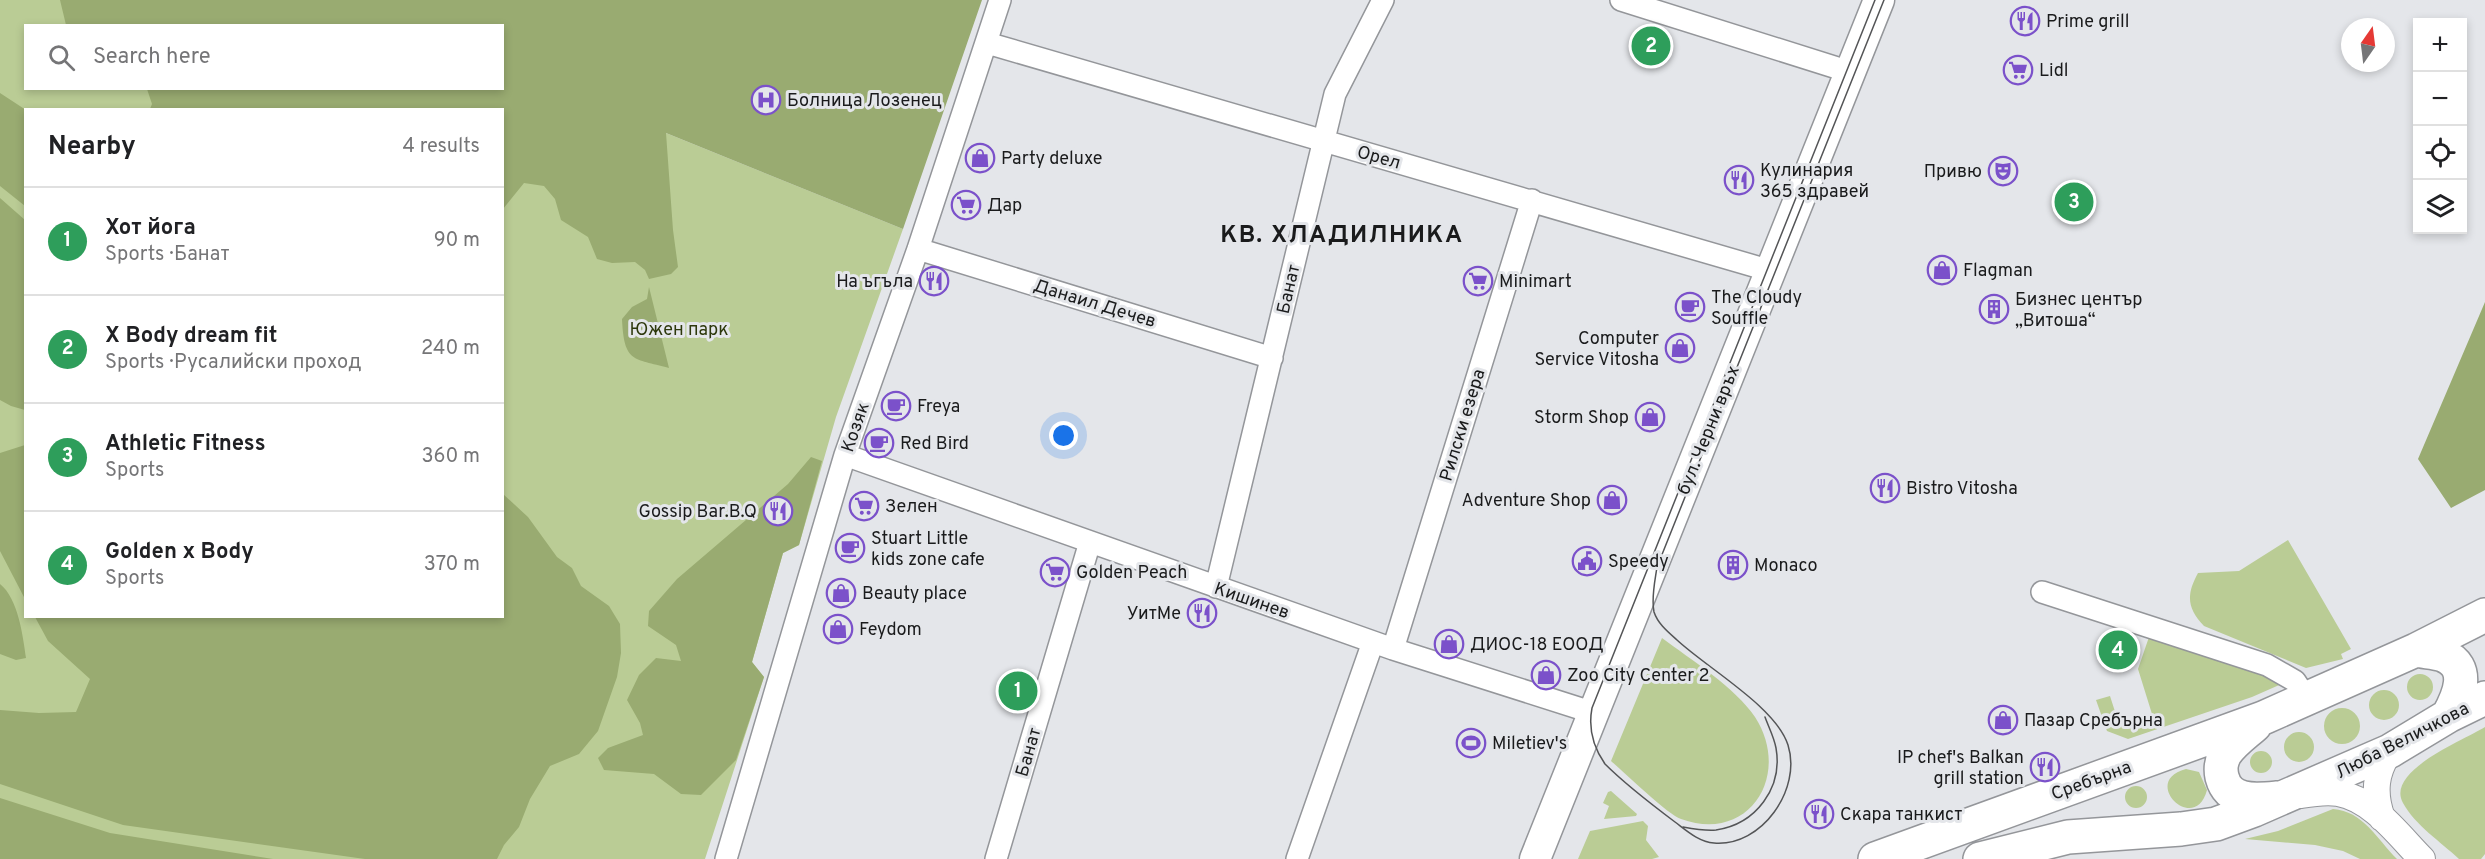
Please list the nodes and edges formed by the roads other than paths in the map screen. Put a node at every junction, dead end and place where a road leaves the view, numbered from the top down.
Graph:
1 (1000, 0) edge
2 (1383, 0) edge
3 (1621, 0) edge
4 (1879, 0) edge
5 (987, 43) junction
6 (1850, 72) junction
7 (1323, 141) junction
8 (1532, 200) junction
9 (918, 249) junction
10 (1771, 272) junction
11 (1272, 358) junction
12 (845, 455) junction
13 (1090, 542) junction
14 (1216, 587) junction
15 (2042, 591) dead end
16 (2485, 615) edge
17 (1373, 642) junction
18 (1393, 649) junction
19 (2416, 650) junction
20 (2485, 698) edge
21 (2307, 699) junction
22 (1594, 713) junction
23 (2448, 716) junction
24 (2263, 718) junction
25 (2390, 751) junction
26 (2286, 797) junction
27 (2382, 818) junction
28 (726, 859) edge
29 (996, 859) edge
30 (1297, 859) edge
31 (1535, 859) edge
32 (1875, 859) edge
33 (1980, 859) edge
34 (2422, 859) edge

1 - 5 street, Козяк
2 - 7 street, Банат
3 - 6 street
4 - 6 main road, бул. Черни връх
5 - 7 street, Орел
5 - 9 street, Козяк
6 - 10 main road, бул. Черни връх
7 - 8 street, Орел
7 - 11 street, Банат
8 - 10 street, Орел
8 - 18 street, Рилски езера
9 - 11 street, Данаил Дечев
9 - 12 street, Козяк
10 - 22 main road, бул. Черни връх
11 - 14 street, Банат
12 - 13 street, Кишинев
12 - 28 street, Козяк
13 - 14 street, Кишинев
13 - 29 street, Банат
14 - 17 street, Кишинев
15 - 21 street
16 - 19 main road, Сребърна
17 - 18 street, Кишинев
17 - 30 street
18 - 22 street, Кишинев
19 - 21 main road, Сребърна
19 - 23 main road
20 - 23 main road, Люба Величкова
21 - 24 main road, Сребърна
22 - 31 main road, бул. Черни връх
23 - 25 main road, Люба Величкова
24 - 26 main road
24 - 32 main road, Сребърна
25 - 26 main road, Люба Величкова
25 - 27 street
26 - 27 street
26 - 33 main road
27 - 34 street

